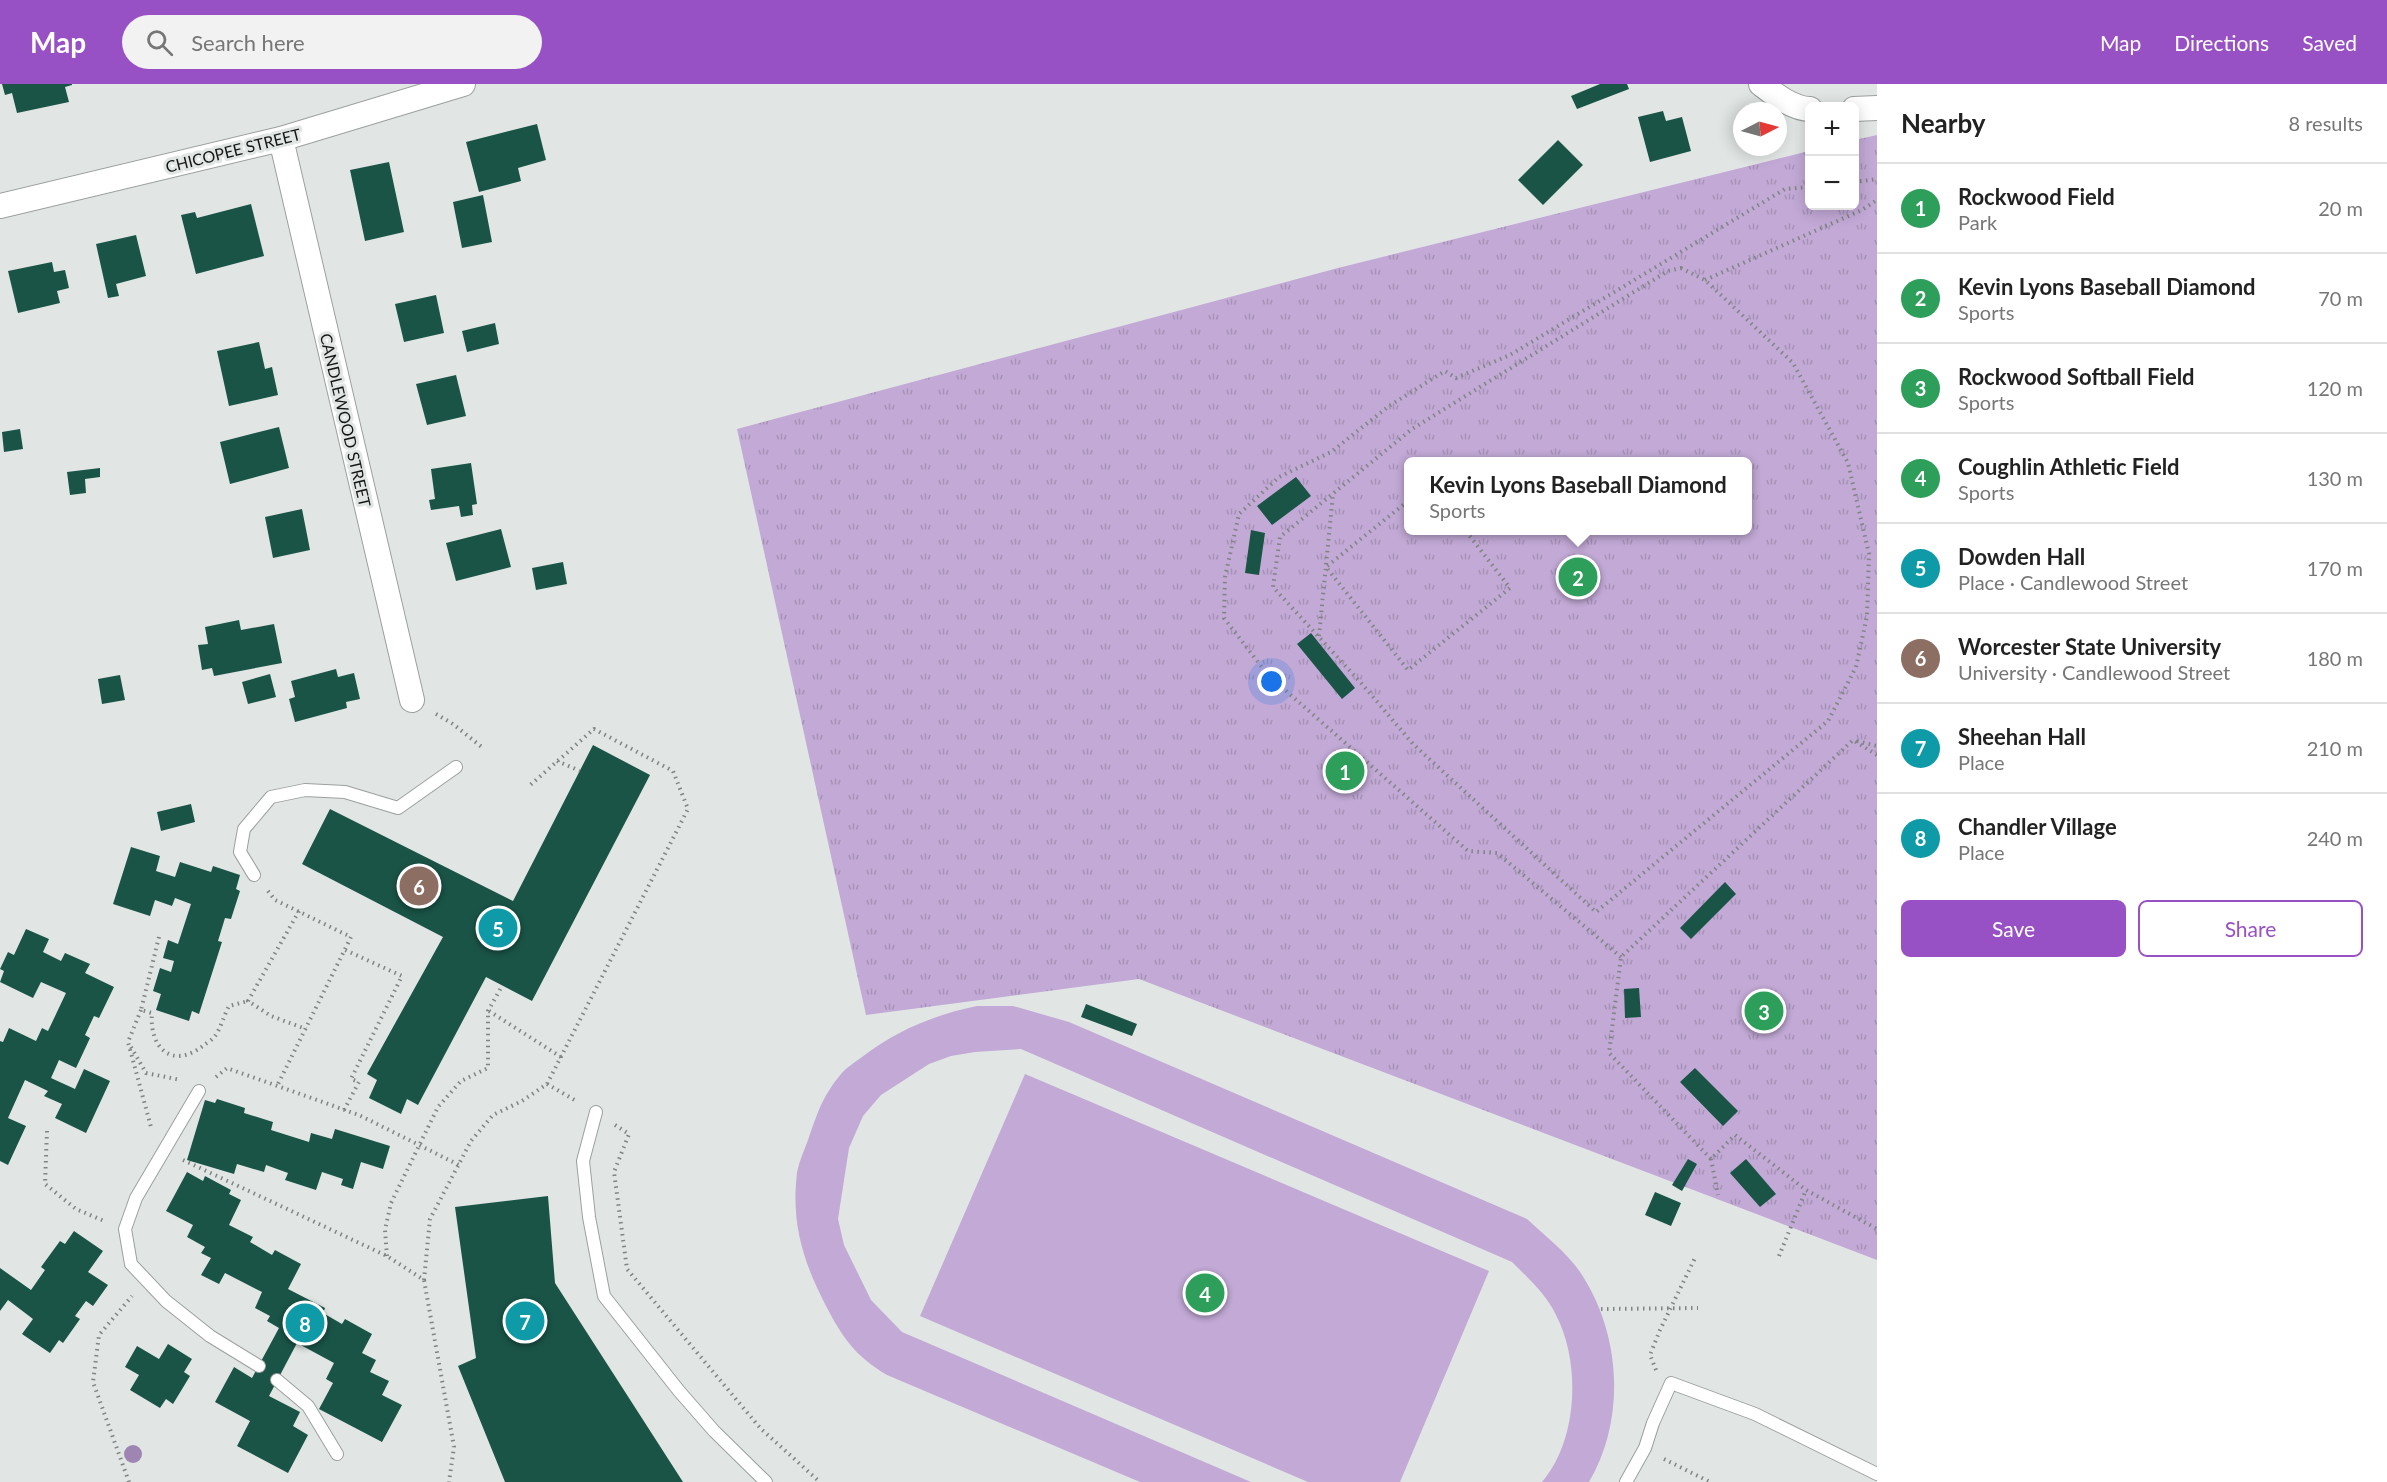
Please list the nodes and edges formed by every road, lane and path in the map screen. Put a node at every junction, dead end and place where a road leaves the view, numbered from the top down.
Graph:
1 (463, 84) edge
2 (1761, 84) edge
3 (1877, 108) edge
4 (1805, 109) edge
5 (1859, 110) edge
6 (281, 140) junction
7 (1877, 179) edge
8 (1859, 181) edge
9 (1805, 187) edge
10 (1877, 200) edge
11 (0, 206) edge
12 (1705, 280) junction
13 (1333, 494) junction
14 (1404, 504) edge
15 (1468, 535) edge
16 (1326, 567) junction
17 (1319, 637) junction
18 (412, 700) joint
19 (1853, 740) junction
20 (1877, 746) edge
21 (483, 748) dead end
22 (1877, 755) edge
23 (557, 761) junction
24 (456, 767) dead end
25 (580, 771) dead end
26 (528, 787) dead end
27 (254, 874) joint
28 (299, 911) junction
29 (159, 937) dead end
30 (345, 950) junction
31 (1621, 957) junction
32 (502, 986) dead end
33 (248, 1001) junction
34 (141, 1010) junction
35 (488, 1011) junction
36 (306, 1029) junction
37 (128, 1042) junction
38 (562, 1057) junction
39 (278, 1084) junction
40 (547, 1084) junction
41 (202, 1088) junction
42 (344, 1110) junction
43 (596, 1112) junction
44 (46, 1131) dead end
45 (420, 1147) junction
46 (161, 1154) junction
47 (1711, 1159) junction
48 (459, 1165) junction
49 (1806, 1190) junction
50 (1718, 1195) dead end
51 (124, 1228) junction
52 (1877, 1229) edge
53 (387, 1256) junction
54 (1779, 1256) dead end
55 (1695, 1258) dead end
56 (146, 1280) junction
57 (424, 1280) junction
58 (1671, 1308) junction
59 (1698, 1308) dead end
60 (1601, 1310) dead end
61 (258, 1366) dead end
62 (1656, 1371) dead end
63 (277, 1380) dead end
64 (1645, 1448) junction
65 (337, 1454) dead end
66 (1877, 1474) edge
67 (129, 1482) edge
68 (449, 1482) edge
69 (766, 1482) edge
70 (820, 1482) edge
71 (1626, 1482) edge
72 (1710, 1482) edge

1 - 6 street, CHICOPEE STREET
2 - 4 street
3 - 5 street
6 - 11 street, CHICOPEE STREET
6 - 18 street, CANDLEWOOD STREET
7 - 8 path
9 - 31 path
10 - 12 path
12 - 13 path
12 - 17 path
13 - 16 path
13 - 17 path
14 - 16 path
15 - 16 path
16 - 17 path
18 - 21 path
19 - 20 path
19 - 22 path
19 - 31 path
23 - 25 path
23 - 26 path
23 - 38 path
24 - 27 lane
27 - 28 path
28 - 30 path
28 - 33 path
29 - 34 path
30 - 36 path
30 - 42 path
31 - 47 path
32 - 35 path
33 - 34 path
33 - 36 path
34 - 37 path
35 - 38 path
35 - 45 path
36 - 39 path
37 - 41 path
37 - 46 path
38 - 40 path
39 - 41 path
39 - 42 path
40 - 43 path
40 - 48 path
41 - 46 lane
42 - 45 path
43 - 69 lane
43 - 70 path
44 - 51 path
45 - 48 path
45 - 53 path
46 - 51 lane
46 - 53 path
47 - 49 path
47 - 50 path
48 - 57 path
49 - 52 path
49 - 54 path
51 - 56 lane
53 - 57 path
55 - 58 path
56 - 61 lane
56 - 67 path
57 - 68 path
58 - 59 path
58 - 60 path
58 - 62 path
63 - 65 lane
64 - 66 lane
64 - 71 lane
64 - 72 path

